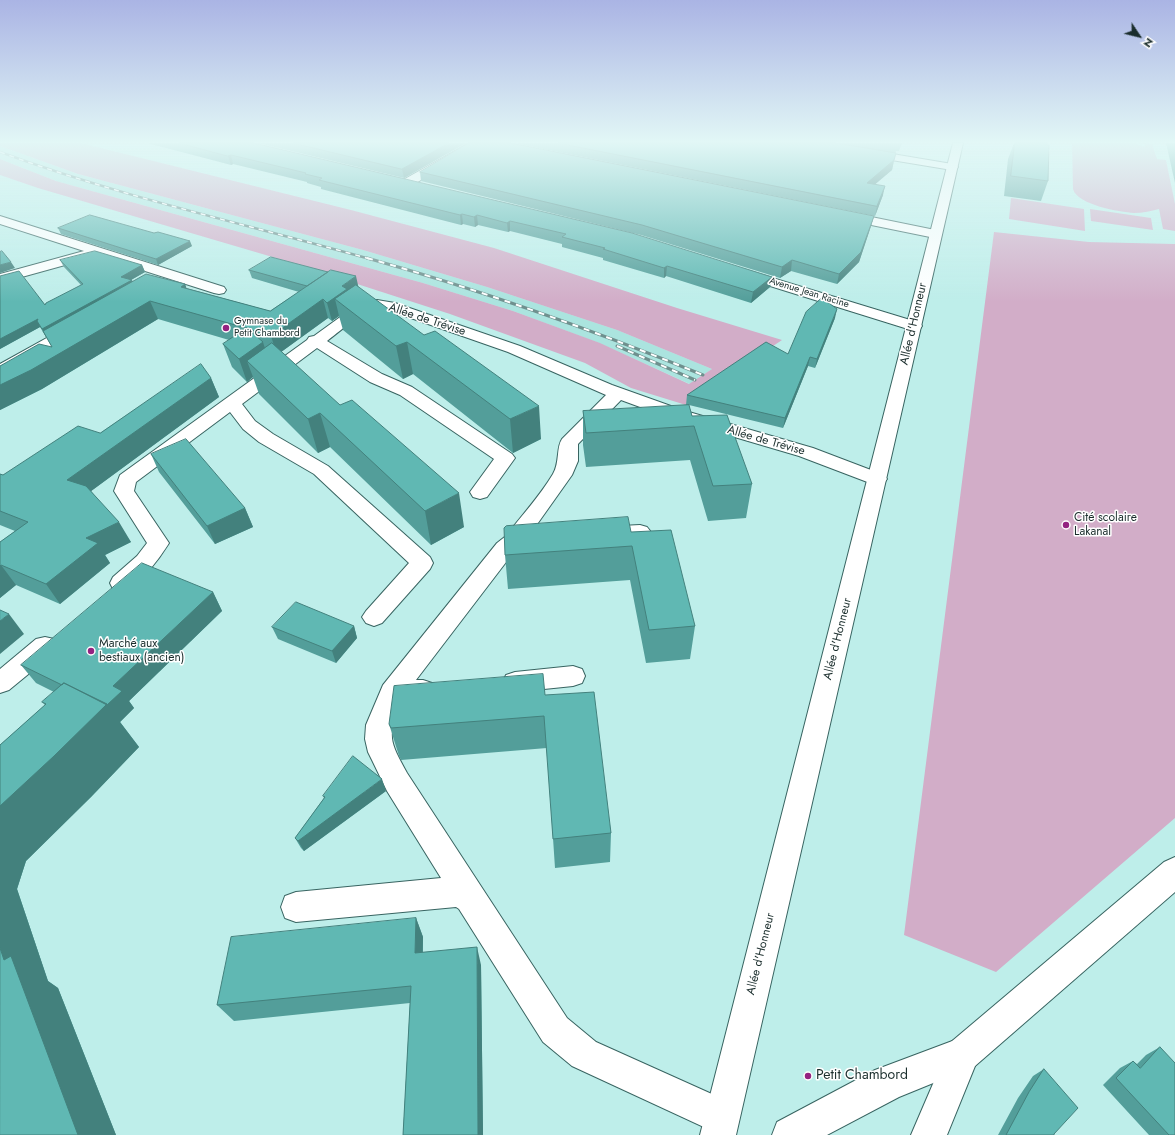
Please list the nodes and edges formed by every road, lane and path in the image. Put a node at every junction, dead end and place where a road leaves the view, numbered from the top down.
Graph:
1 (945, 196) edge
2 (832, 212) edge
3 (0, 220) edge
4 (935, 234) junction
5 (96, 252) junction
6 (732, 270) edge
7 (170, 275) junction
8 (0, 279) edge
9 (152, 285) edge
10 (220, 290) dead end
11 (90, 320) edge
12 (914, 326) junction
13 (316, 340) junction
14 (0, 371) edge
15 (618, 393) junction
16 (232, 402) junction
17 (877, 479) junction
18 (480, 492) dead end
19 (640, 532) edge
20 (578, 535) edge
21 (555, 536) edge
22 (514, 541) junction
23 (109, 593) edge
24 (374, 617) dead end
25 (60, 633) edge
26 (572, 676) dead end
27 (0, 683) edge
28 (494, 683) edge
29 (447, 688) edge
30 (392, 692) junction
31 (1175, 872) edge
32 (470, 898) junction
33 (296, 907) dead end
34 (963, 1054) junction
35 (719, 1126) edge
36 (790, 1135) edge
37 (928, 1135) edge

1 - 4 street, Allée d'Honneur
2 - 4 street
3 - 5 street
4 - 12 street, Allée d'Honneur
5 - 7 street
5 - 8 street
6 - 12 street, Avenue Jean Racine
7 - 9 street
7 - 10 street
11 - 14 street
12 - 17 street, Allée d'Honneur
13 - 15 street, Allée de Trévise
13 - 16 street, Allée de Trévise
13 - 18 street
15 - 17 street, Allée de Trévise
15 - 22 street
16 - 23 street, Allée de Trévise
16 - 24 street
17 - 35 street, Allée d'Honneur
19 - 20 street
21 - 22 street
22 - 30 street
25 - 27 street
26 - 28 street
29 - 30 street
30 - 32 street
31 - 34 street
32 - 33 street
32 - 35 street
34 - 36 street
34 - 37 street

